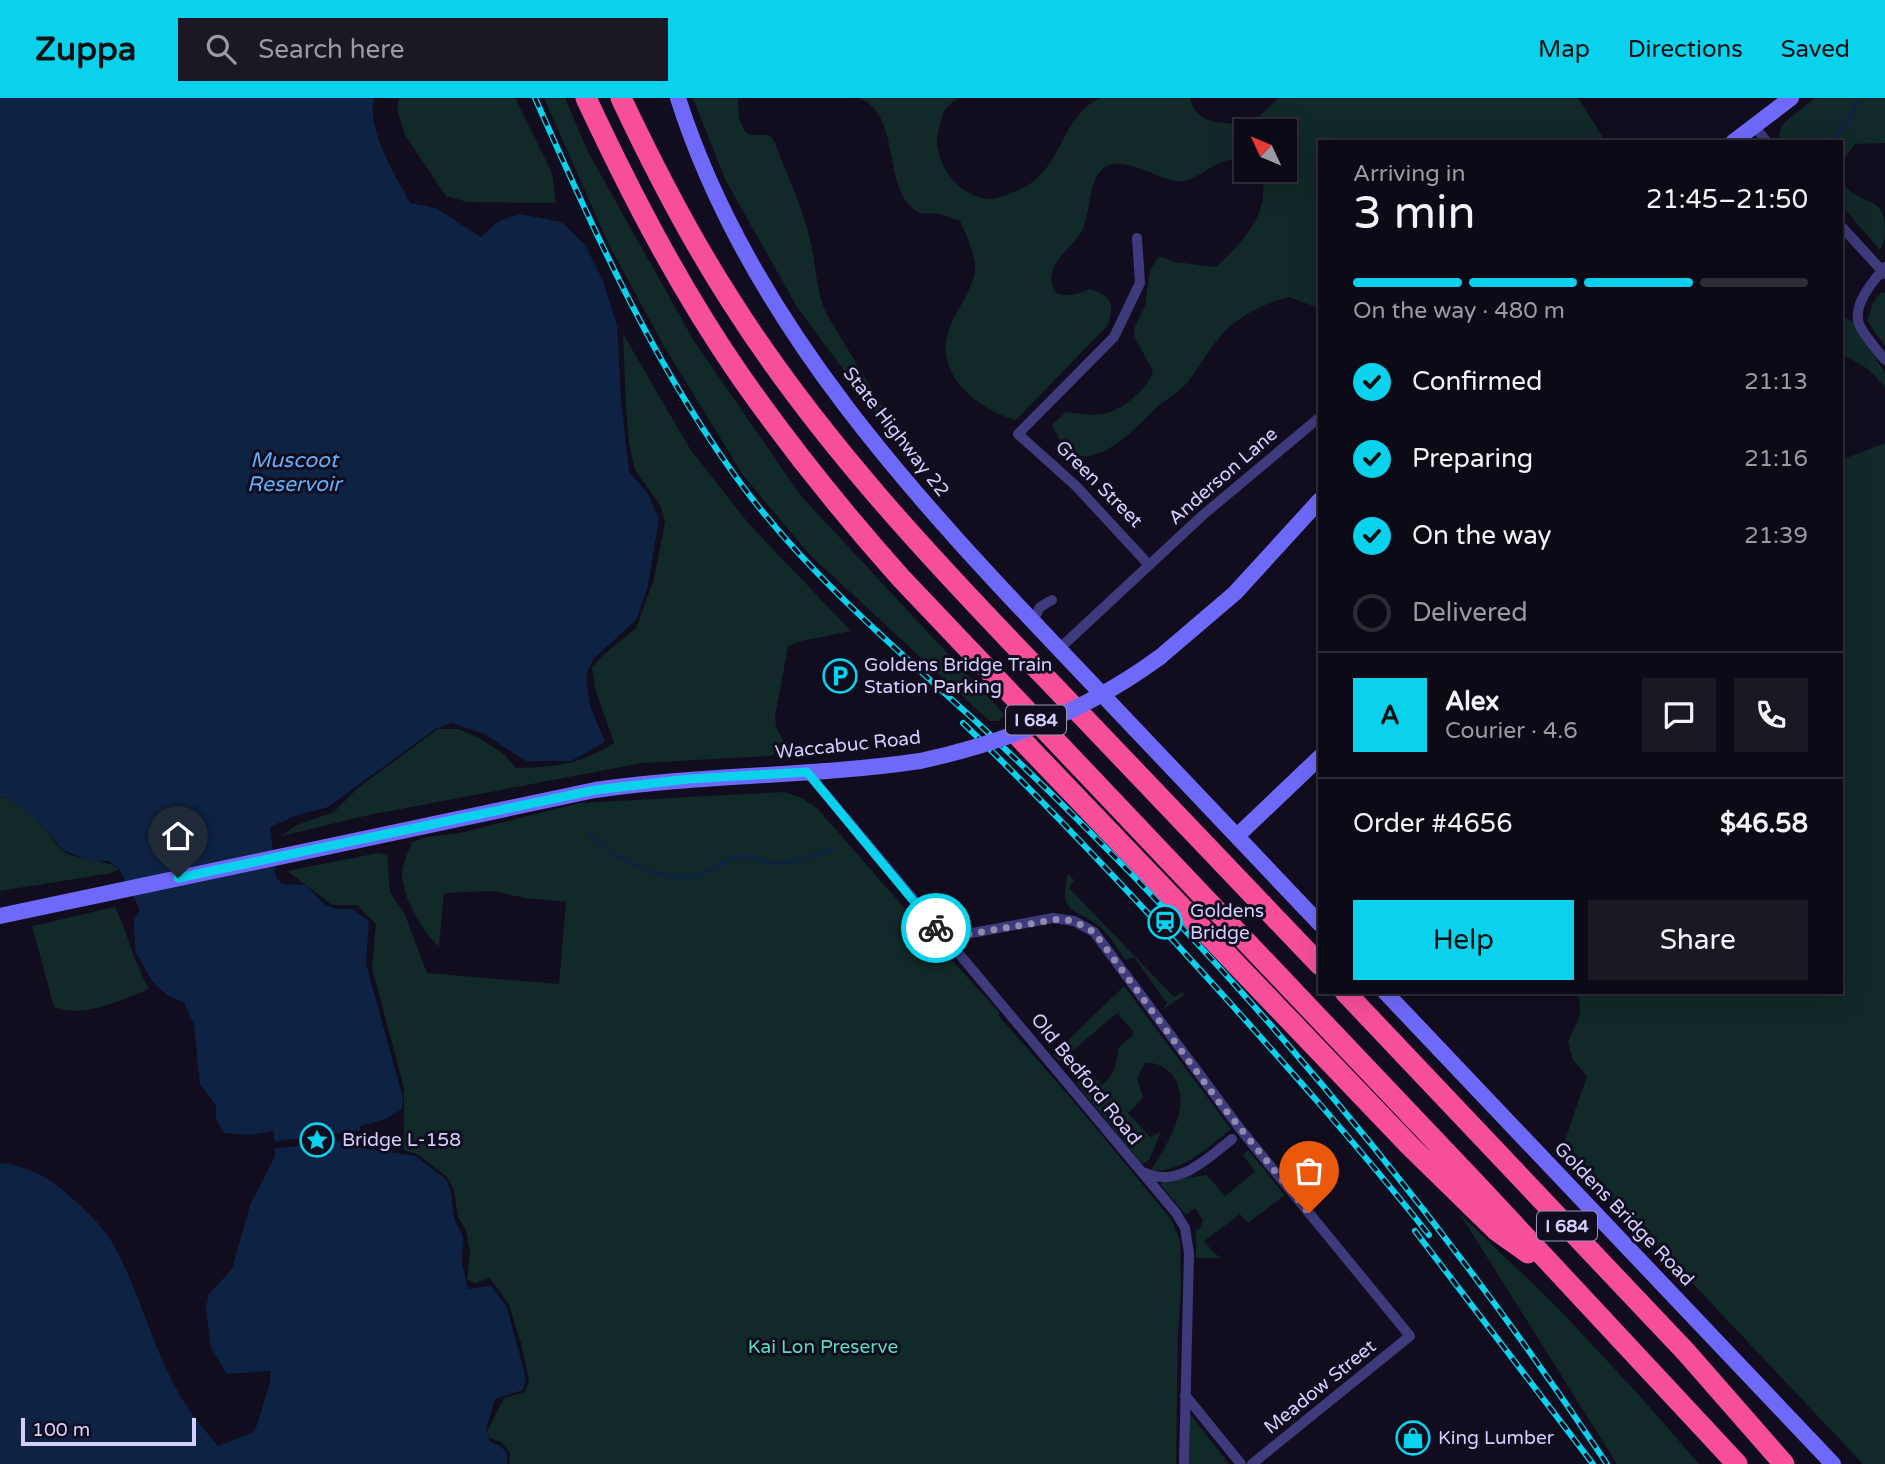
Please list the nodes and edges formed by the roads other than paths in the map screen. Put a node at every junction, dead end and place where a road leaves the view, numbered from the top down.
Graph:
1 (586, 98) edge
2 (621, 98) edge
3 (678, 98) edge
4 (1791, 98) edge
5 (1755, 127) junction
6 (1736, 140) edge
7 (1765, 140) edge
8 (1843, 228) edge
9 (1137, 238) dead end
10 (1884, 271) edge
11 (1885, 360) edge
12 (1318, 419) edge
13 (1318, 502) edge
14 (1149, 565) junction
15 (1052, 600) dead end
16 (1033, 621) junction
17 (1059, 649) junction
18 (1016, 734) junction
19 (1318, 759) edge
20 (807, 772) junction
21 (1237, 836) junction
22 (0, 916) edge
23 (1318, 922) edge
24 (945, 938) junction
25 (1318, 963) edge
26 (1347, 994) edge
27 (1387, 994) edge
28 (1232, 1139) dead end
29 (1137, 1169) junction
30 (1567, 1281) junction
31 (1185, 1395) junction
32 (1184, 1464) edge
33 (1241, 1464) edge
34 (1252, 1464) edge
35 (1737, 1464) edge
36 (1784, 1464) edge
37 (1833, 1464) edge

1 - 30 highway, I 684
2 - 25 highway, I 684
3 - 16 main road, State Highway 22
4 - 5 main road
5 - 6 main road
5 - 7 street
8 - 10 street
9 - 14 street, Green Street
10 - 11 street
12 - 14 street, Anderson Lane
13 - 18 main road, Waccabuc Road, bridge
14 - 17 street, Anderson Lane
15 - 16 street
16 - 17 main road, State Highway 22
17 - 21 main road, State Highway 22
18 - 20 main road, Waccabuc Road, bridge
18 - 30 highway
19 - 21 main road
20 - 22 main road, Waccabuc Road
20 - 24 street, Old Bedford Road
21 - 23 main road
24 - 29 street, Old Bedford Road
24 - 34 street, Meadow Street
26 - 36 highway, I 684
27 - 37 main road, Goldens Bridge Road
28 - 29 street
29 - 31 street, Old Bedford Road
30 - 35 highway, I 684
31 - 32 street, Old Bedford Road
31 - 33 street

